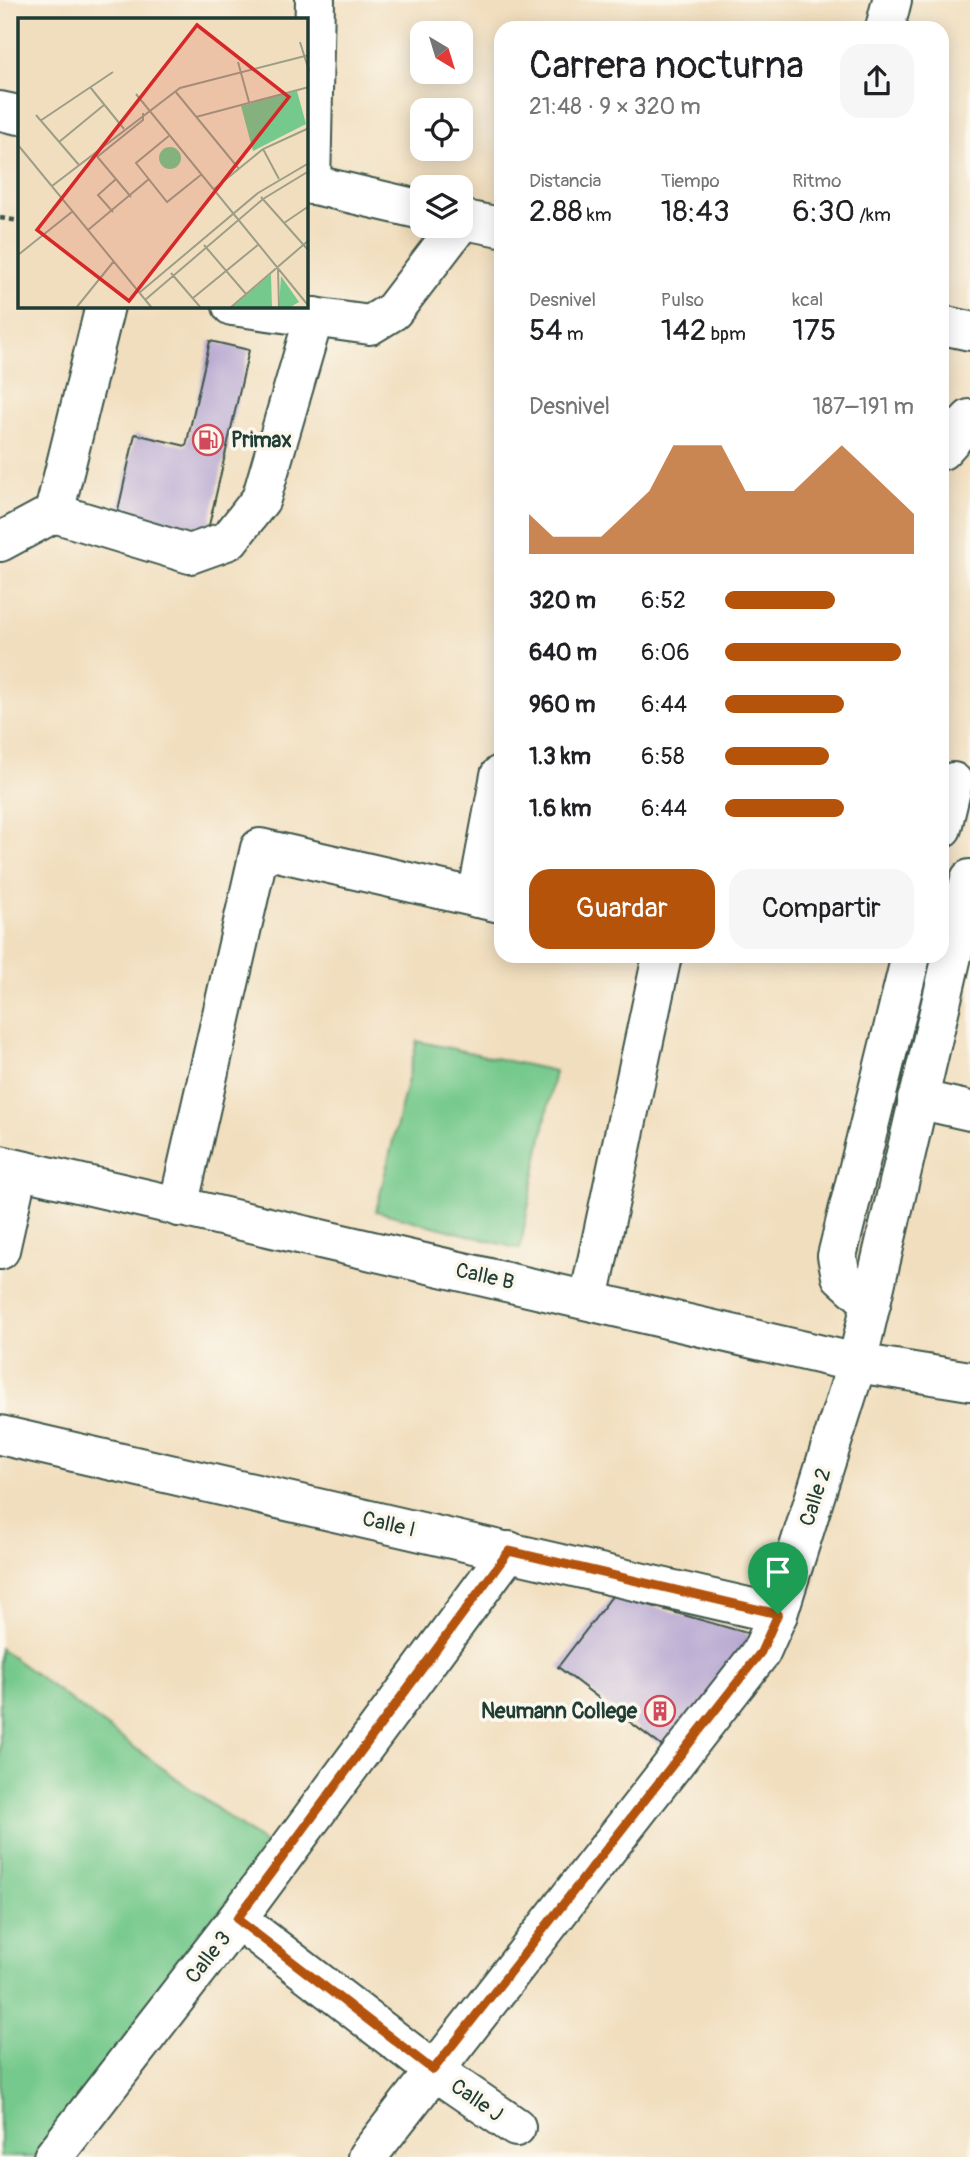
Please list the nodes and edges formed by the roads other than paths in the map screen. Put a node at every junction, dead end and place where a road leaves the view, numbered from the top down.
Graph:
1 (315, 0) edge
2 (892, 0) edge
3 (887, 21) edge
4 (0, 111) edge
5 (18, 115) edge
6 (309, 184) edge
7 (410, 207) edge
8 (473, 224) edge
9 (494, 226) edge
10 (449, 238) edge
11 (105, 308) edge
12 (247, 308) edge
13 (314, 317) junction
14 (949, 326) edge
15 (970, 331) edge
16 (970, 419) edge
17 (949, 442) edge
18 (54, 513) junction
19 (0, 542) edge
20 (955, 783) edge
21 (949, 804) edge
22 (970, 878) edge
23 (494, 901) edge
24 (661, 963) edge
25 (909, 963) edge
26 (917, 1099) junction
27 (970, 1111) edge
28 (9, 1168) edge
29 (178, 1207) junction
30 (0, 1250) edge
31 (589, 1299) junction
32 (871, 1303) junction
33 (858, 1363) junction
34 (970, 1381) edge
35 (0, 1435) edge
36 (509, 1551) junction
37 (778, 1614) junction
38 (237, 1919) junction
39 (433, 2070) junction
40 (516, 2127) dead end
41 (53, 2157) edge
42 (367, 2157) edge

1 - 6 street
2 - 3 street
4 - 5 street
6 - 7 street
8 - 9 street
10 - 13 street
11 - 18 street
12 - 13 street
13 - 18 street
14 - 15 street
16 - 17 street
18 - 19 street
20 - 21 street
22 - 26 street, Calle 2
23 - 29 street
24 - 31 street
25 - 32 street
26 - 27 street
26 - 32 street, Calle 2
28 - 29 street, Calle B
28 - 30 street
29 - 31 street, Calle B
31 - 33 street, Calle B
32 - 33 street, Calle 2
33 - 34 street, Calle B
33 - 37 street, Calle 2
35 - 36 street, Calle I
36 - 37 street, Calle I
36 - 38 street, Calle 3
37 - 39 street, Calle 2
38 - 39 street, Calle J
38 - 41 street, Calle 3
39 - 40 street, Calle J
39 - 42 street, Calle 2

